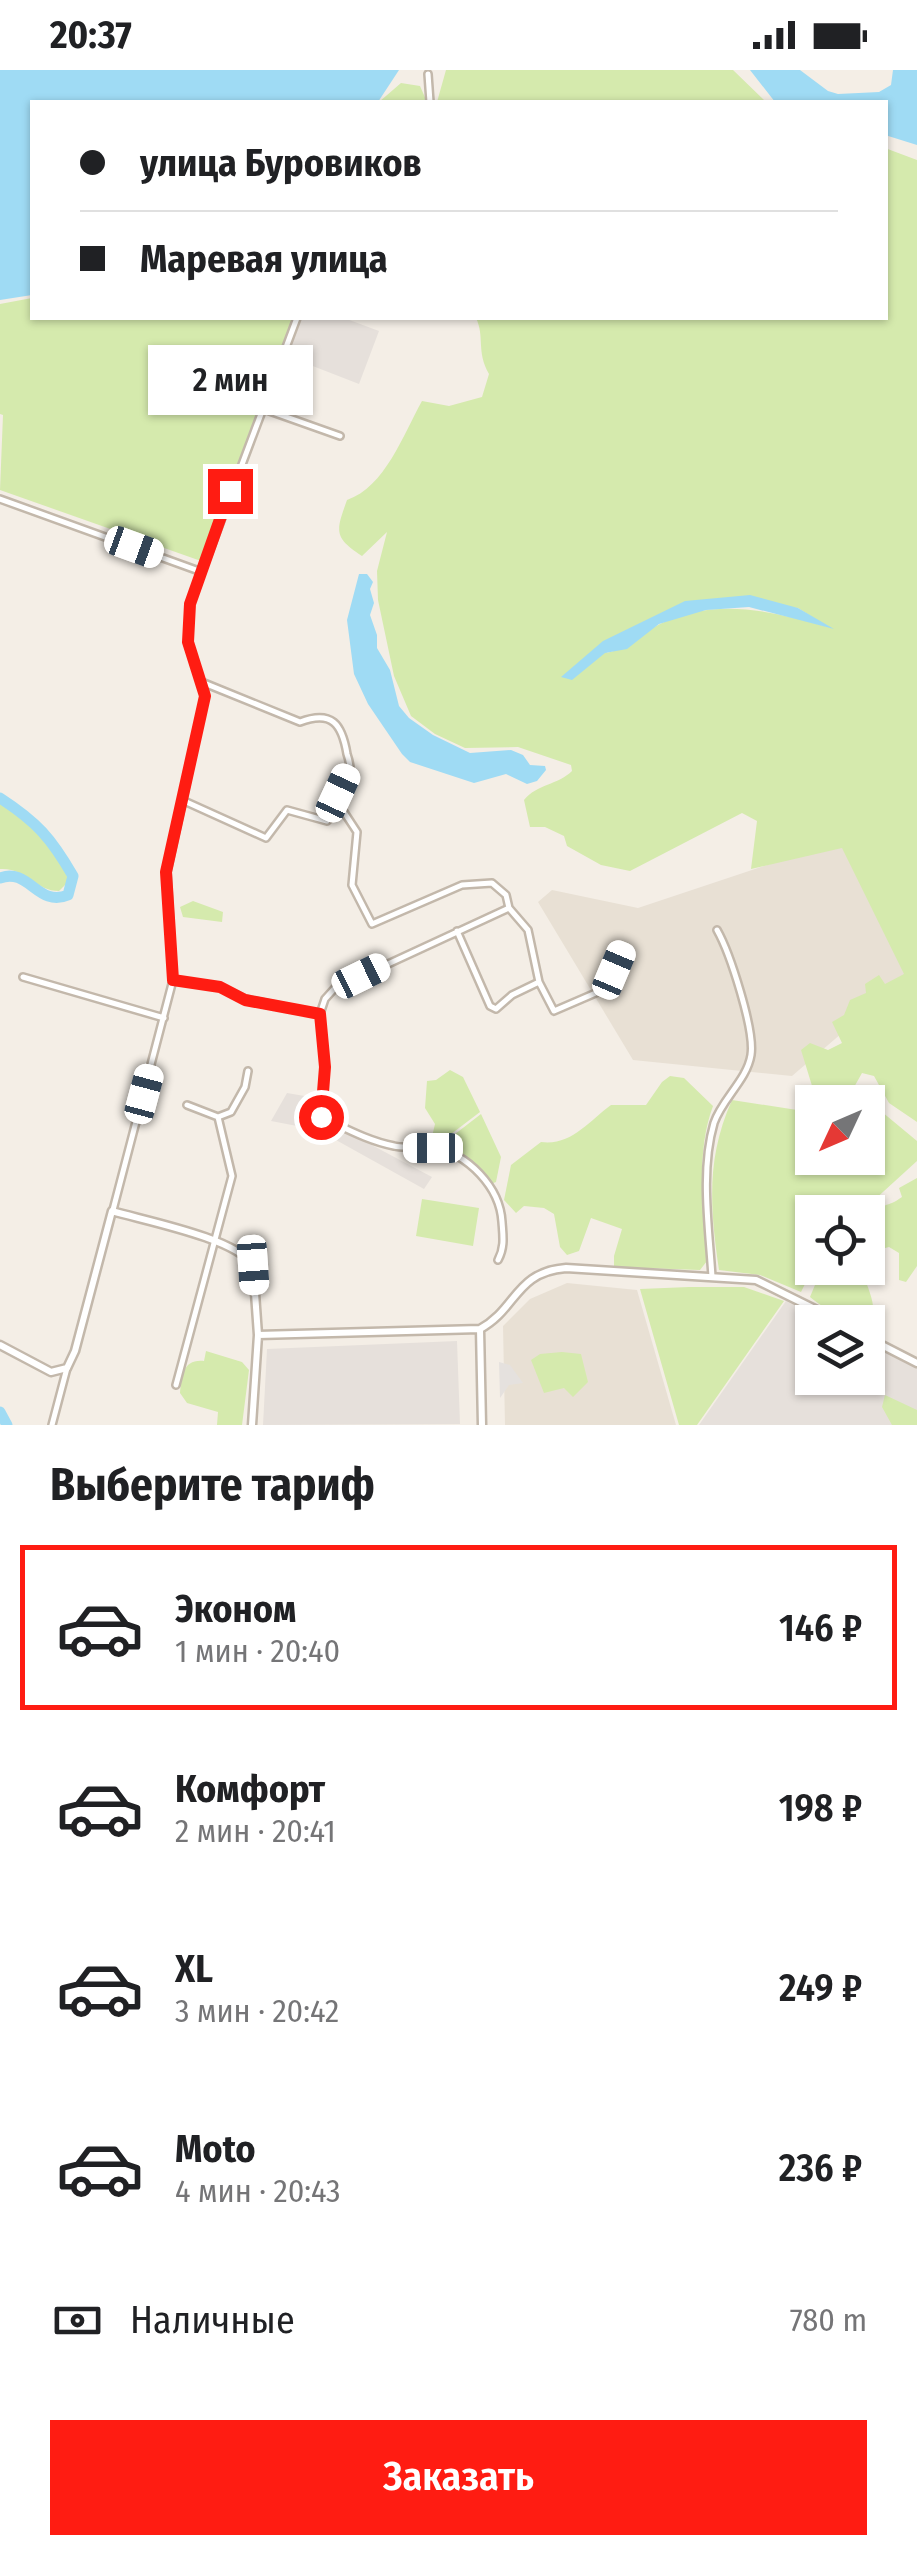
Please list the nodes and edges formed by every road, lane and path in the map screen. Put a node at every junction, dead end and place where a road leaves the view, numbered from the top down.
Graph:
1 (428, 74) dead end
2 (430, 100) edge
3 (296, 320) edge
4 (261, 408) junction
5 (340, 436) dead end
6 (0, 499) edge
7 (200, 571) junction
8 (202, 682) junction
9 (182, 800) junction
10 (340, 806) junction
11 (509, 908) junction
12 (717, 930) dead end
13 (456, 931) junction
14 (622, 950) dead end
15 (22, 977) dead end
16 (173, 980) junction
17 (539, 982) junction
18 (320, 1014) junction
19 (164, 1018) junction
20 (248, 1072) dead end
21 (186, 1105) dead end
22 (218, 1116) junction
23 (112, 1212) junction
24 (215, 1241) junction
25 (498, 1260) dead end
26 (712, 1277) junction
27 (810, 1305) edge
28 (480, 1329) junction
29 (258, 1334) junction
30 (0, 1345) edge
31 (885, 1347) edge
32 (917, 1363) edge
33 (67, 1368) junction
34 (176, 1384) dead end
35 (52, 1425) edge
36 (252, 1425) edge
37 (482, 1425) edge

1 - 2 street
3 - 4 street
4 - 5 street
4 - 7 street
6 - 7 street
7 - 8 street
8 - 9 street
8 - 10 street
9 - 10 street
9 - 16 street
10 - 11 street
11 - 13 street
11 - 17 street
12 - 26 street
13 - 17 street
13 - 18 street
14 - 17 street
15 - 19 street
16 - 18 street
16 - 19 street
18 - 25 street
19 - 23 street
20 - 22 street
21 - 22 street
22 - 24 street
23 - 24 street
23 - 33 street
24 - 29 street
24 - 34 street
26 - 27 street
26 - 28 street
28 - 29 street
28 - 37 street
29 - 36 street
30 - 33 street
31 - 32 street
33 - 35 street

